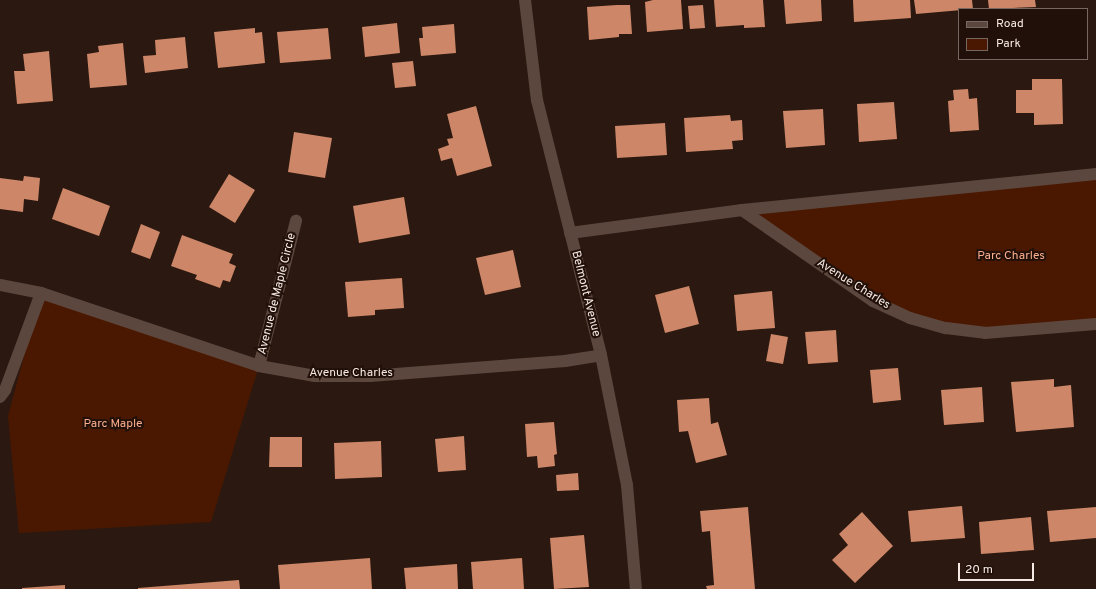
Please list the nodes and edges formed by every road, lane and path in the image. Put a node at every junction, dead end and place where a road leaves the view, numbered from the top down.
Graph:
1 (525, 0) edge
2 (1096, 174) edge
3 (742, 210) junction
4 (296, 221) dead end
5 (570, 233) junction
6 (0, 285) edge
7 (41, 293) junction
8 (1096, 324) edge
9 (600, 355) junction
10 (259, 366) junction
11 (0, 397) edge
12 (636, 589) edge

1 - 5 street, Belmont Avenue
2 - 3 street
3 - 5 street
3 - 8 street, Avenue Charles
4 - 10 street, Avenue de Maple Circle
5 - 9 street, Belmont Avenue
6 - 7 street, Avenue Charles
7 - 10 street, Avenue Charles
7 - 11 street
9 - 10 street, Avenue Charles
9 - 12 street, Belmont Avenue

